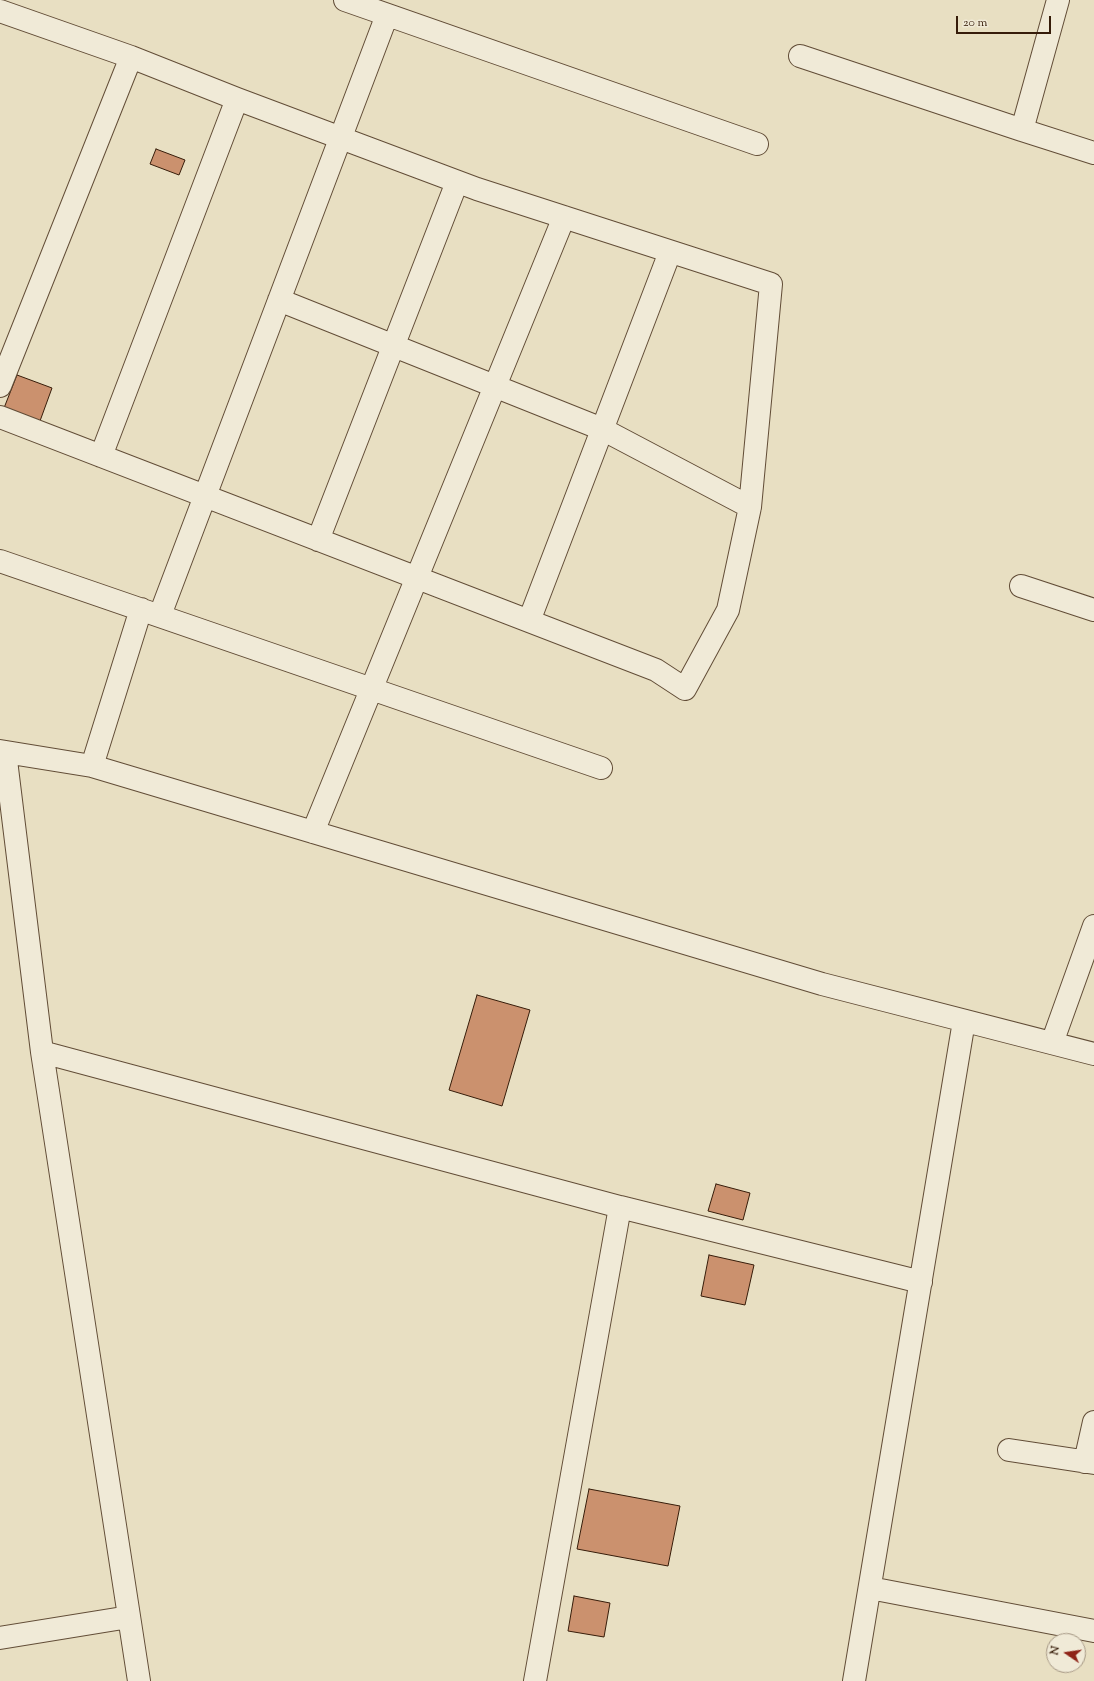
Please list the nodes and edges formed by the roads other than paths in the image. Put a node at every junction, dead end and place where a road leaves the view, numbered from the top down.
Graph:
1 (345, 0) edge
2 (1058, 0) edge
3 (0, 11) edge
4 (387, 14) junction
5 (800, 56) dead end
6 (131, 57) junction
7 (237, 99) junction
8 (1022, 130) junction
9 (340, 138) junction
10 (757, 144) dead end
11 (1094, 153) edge
12 (457, 182) junction
13 (564, 217) junction
14 (670, 252) junction
15 (279, 300) junction
16 (8, 344) edge
17 (393, 345) junction
18 (0, 386) edge
19 (496, 386) junction
20 (0, 417) edge
21 (602, 429) junction
22 (101, 456) junction
23 (205, 496) junction
24 (750, 507) junction
25 (318, 540) junction
26 (0, 561) edge
27 (417, 578) junction
28 (1021, 586) dead end
29 (1094, 610) edge
30 (150, 612) junction
31 (528, 621) junction
32 (372, 689) junction
33 (2, 751) edge
34 (92, 766) junction
35 (601, 768) dead end
36 (313, 832) junction
37 (1094, 926) edge
38 (964, 1021) junction
39 (1052, 1043) junction
40 (42, 1052) junction
41 (1094, 1054) edge
42 (620, 1207) junction
43 (921, 1282) junction
44 (1094, 1422) edge
45 (1010, 1450) dead end
46 (1089, 1462) edge
47 (870, 1588) junction
48 (129, 1617) junction
49 (1094, 1631) edge
50 (0, 1638) edge
51 (142, 1680) edge
52 (535, 1681) edge
53 (854, 1681) edge

1 - 4 street
2 - 8 street
3 - 6 street
4 - 9 street
4 - 10 street
5 - 8 street
6 - 7 street
6 - 16 street
7 - 9 street
7 - 22 street
8 - 11 street
9 - 12 street
9 - 15 street
12 - 13 street
12 - 17 street
13 - 14 street
13 - 19 street
14 - 21 street
14 - 24 street
15 - 17 street
15 - 23 street
16 - 18 street
17 - 19 street
17 - 25 street
19 - 21 street
19 - 27 street
20 - 22 street
21 - 24 street
21 - 31 street
22 - 23 street
23 - 25 street
23 - 30 street
24 - 31 street
25 - 27 street
26 - 30 street
27 - 31 street
27 - 32 street
28 - 29 street
30 - 32 street
30 - 34 street
32 - 35 street
32 - 36 street
33 - 34 street
33 - 40 street
34 - 36 street
36 - 38 street
37 - 39 street
38 - 39 street
38 - 43 street
39 - 41 street
40 - 42 street
40 - 48 street
42 - 43 street
42 - 52 street
43 - 47 street
44 - 46 street
45 - 46 street
47 - 49 street
47 - 53 street
48 - 50 street
48 - 51 street

